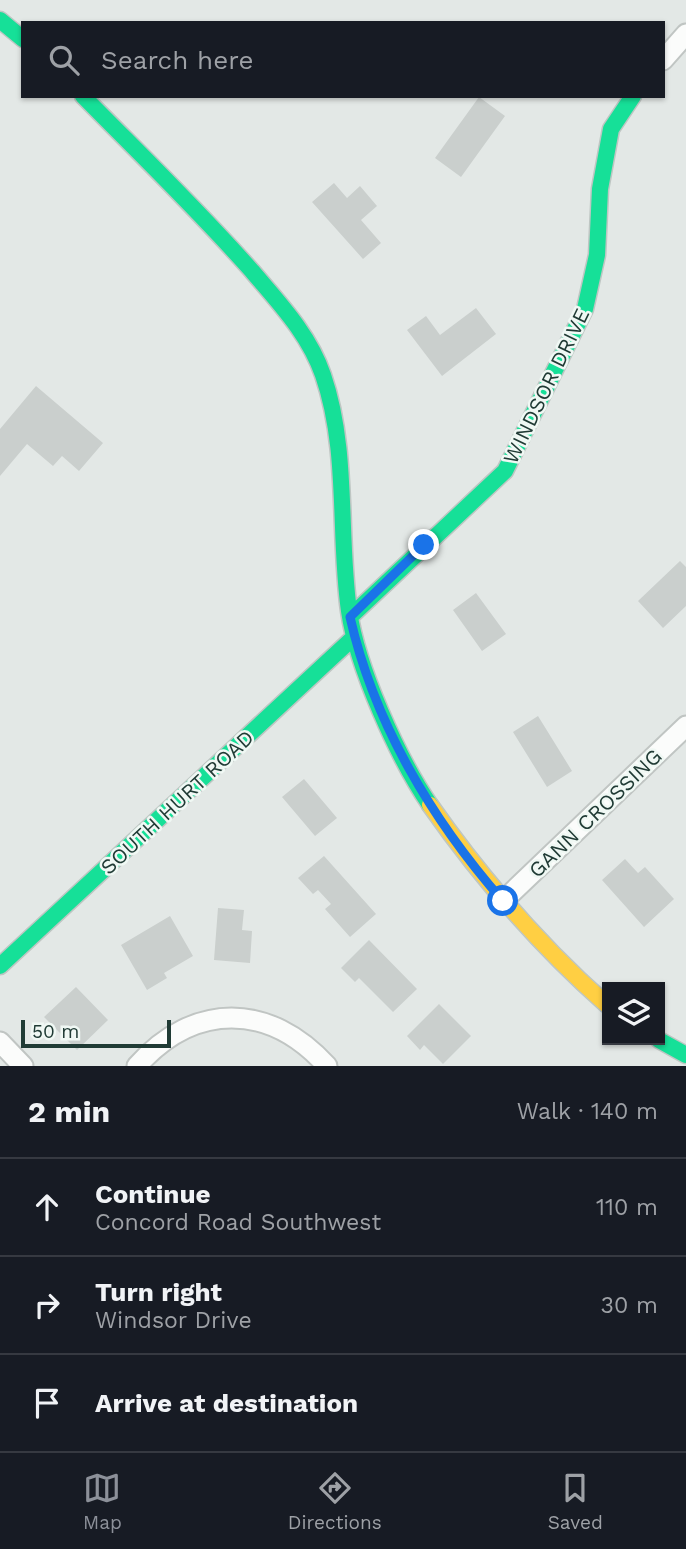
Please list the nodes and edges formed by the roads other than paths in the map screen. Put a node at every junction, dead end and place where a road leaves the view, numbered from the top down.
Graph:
1 (0, 20) edge
2 (686, 34) edge
3 (21, 37) edge
4 (665, 58) edge
5 (85, 98) edge
6 (631, 98) edge
7 (350, 617) junction
8 (354, 637) junction
9 (686, 726) edge
10 (503, 901) junction
11 (0, 966) edge
12 (602, 1001) edge
13 (0, 1042) edge
14 (665, 1043) edge
15 (686, 1055) edge
16 (23, 1066) edge
17 (136, 1066) edge
18 (327, 1066) edge

1 - 3 street
2 - 4 street
5 - 7 street
6 - 7 street, WINDSOR DRIVE
7 - 8 street
8 - 10 street
8 - 11 street, SOUTH HURT ROAD
9 - 10 street, GANN CROSSING
10 - 12 street
13 - 16 street
14 - 15 street
17 - 18 street

